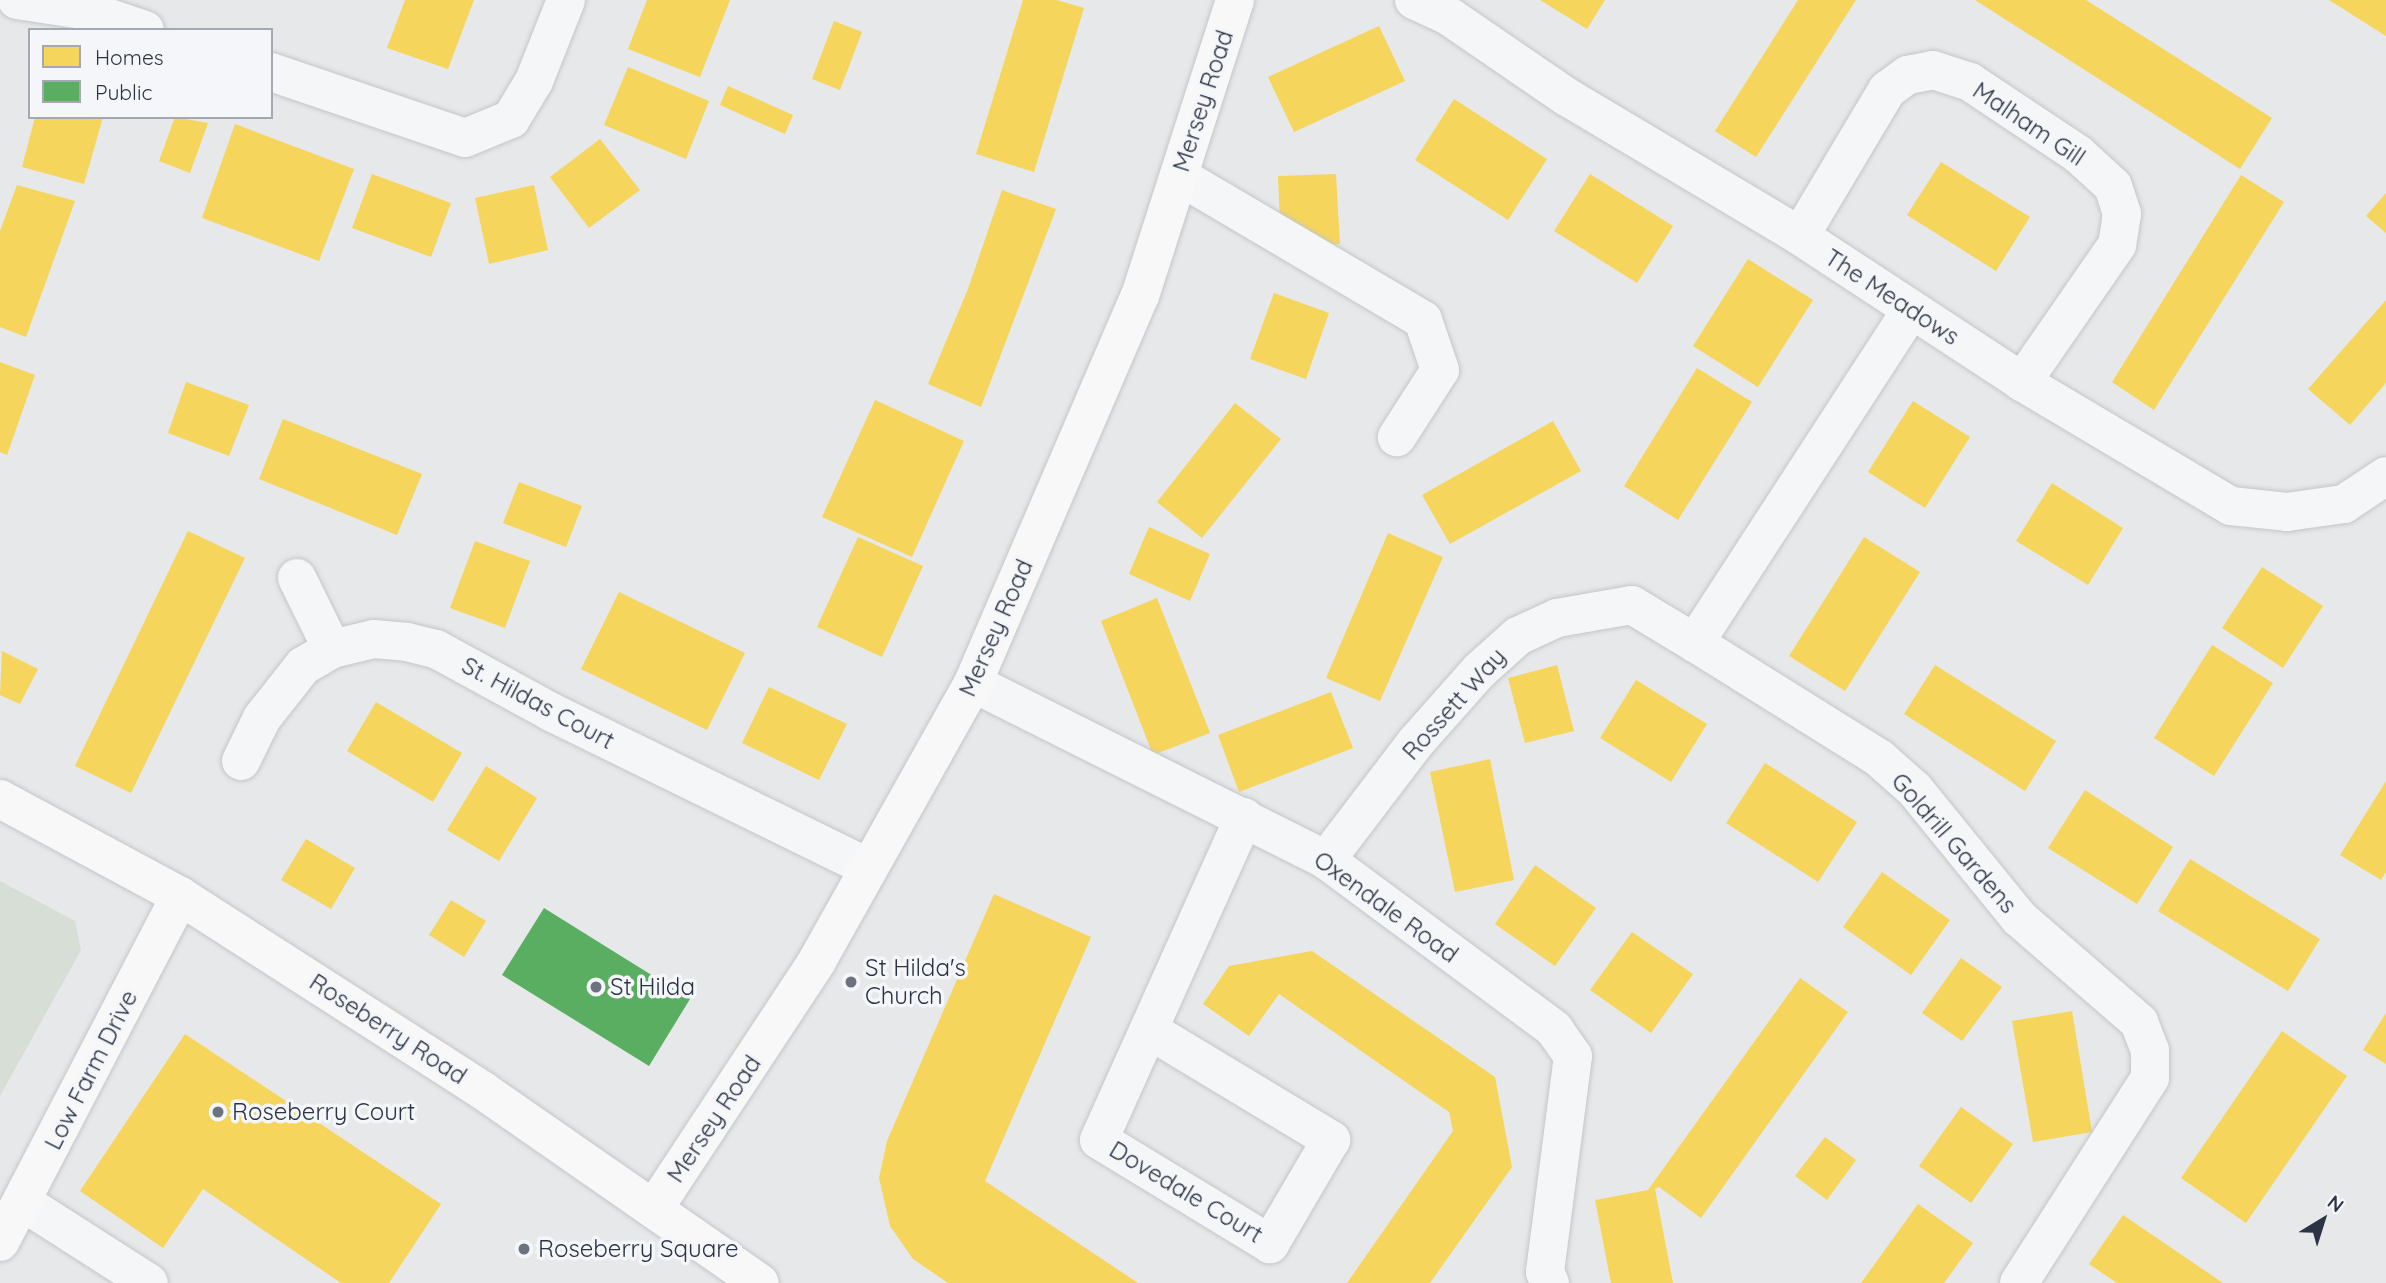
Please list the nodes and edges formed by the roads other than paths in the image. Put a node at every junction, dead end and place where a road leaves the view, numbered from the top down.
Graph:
1 (17, 0) edge
2 (566, 0) edge
3 (1235, 0) edge
4 (1414, 0) edge
5 (139, 28) edge
6 (273, 73) edge
7 (1179, 176) junction
8 (1800, 236) junction
9 (1911, 310) junction
10 (2022, 382) junction
11 (1397, 437) dead end
12 (2386, 476) edge
13 (297, 578) dead end
14 (1695, 643) junction
15 (332, 649) junction
16 (973, 683) junction
17 (241, 761) dead end
18 (0, 799) edge
19 (1244, 817) junction
20 (1326, 860) junction
21 (869, 868) junction
22 (180, 896) junction
23 (1149, 1030) junction
24 (24, 1203) junction
25 (655, 1207) junction
26 (0, 1242) edge
27 (149, 1283) edge
28 (760, 1283) edge
29 (1550, 1283) edge
30 (2019, 1283) edge

1 - 5 street
2 - 6 street
3 - 7 street, Mersey Road
4 - 8 street, The Meadows
7 - 11 street
7 - 16 street, Mersey Road
8 - 9 street, The Meadows
8 - 10 street, Malham Gill
9 - 10 street, The Meadows
9 - 14 street
10 - 12 street, The Meadows
13 - 15 street
14 - 20 street, Rossett Way
14 - 30 street, Goldrill Gardens
15 - 17 street, St. Hildas Court
15 - 21 street, St. Hildas Court
16 - 19 street, Oxendale Road
16 - 21 street, Mersey Road
18 - 22 street, Roseberry Road
19 - 20 street, Oxendale Road
19 - 23 street, Dovedale Court
20 - 29 street, Oxendale Road
21 - 25 street, Mersey Road
22 - 24 street, Low Farm Drive
22 - 25 street, Roseberry Road
23 - 23 street, Dovedale Court
24 - 26 street, Low Farm Drive
24 - 27 street
25 - 28 street, Roseberry Road

